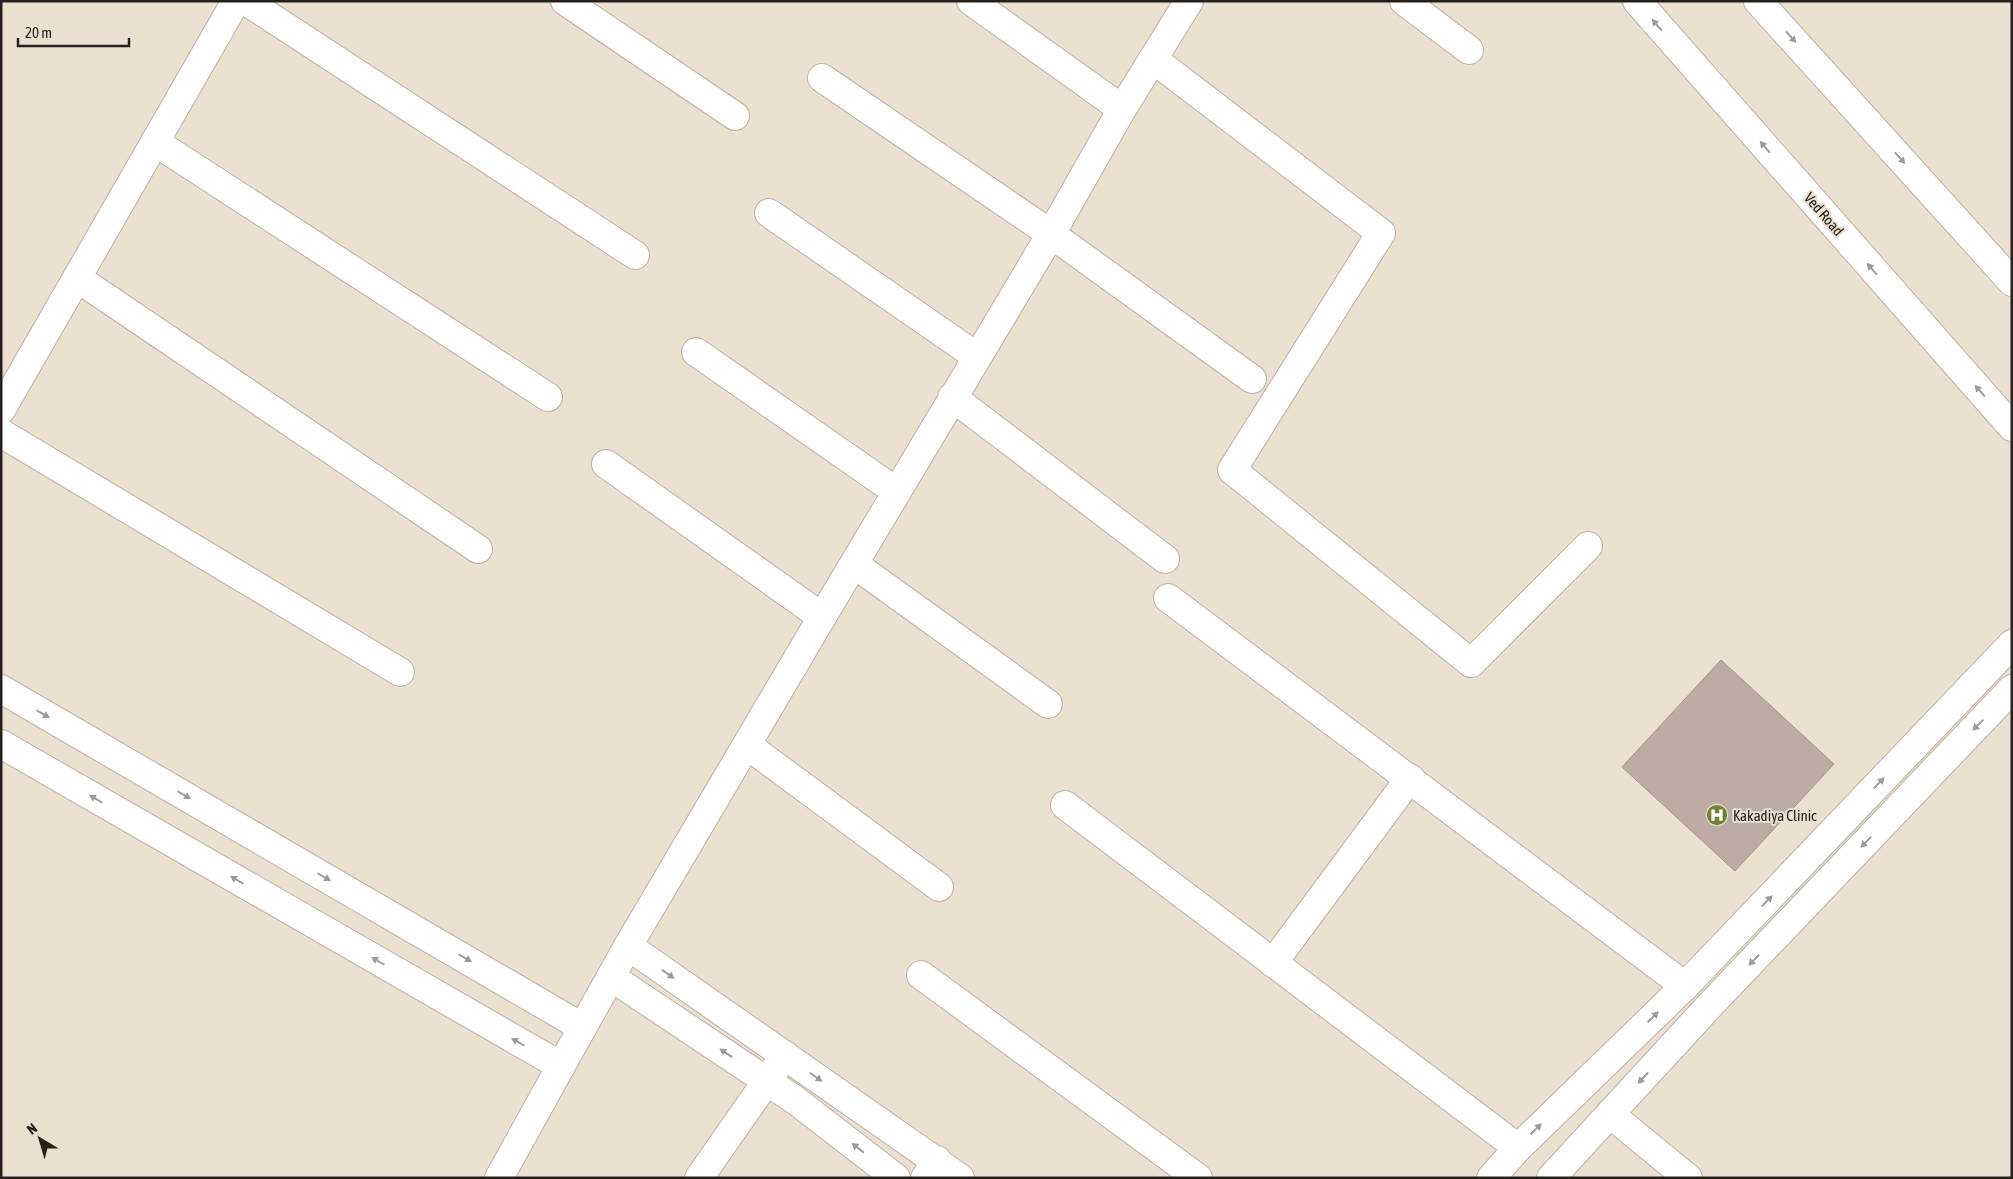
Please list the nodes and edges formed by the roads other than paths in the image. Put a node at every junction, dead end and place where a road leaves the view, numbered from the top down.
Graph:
1 (236, 1) edge
2 (246, 1) edge
3 (565, 1) edge
4 (971, 1) edge
5 (1189, 1) edge
6 (1404, 1) edge
7 (1636, 1) edge
8 (1758, 1) edge
9 (1469, 50) dead end
10 (1153, 59) junction
11 (822, 78) dead end
12 (1122, 109) junction
13 (735, 116) dead end
14 (155, 142) junction
15 (769, 213) dead end
16 (1051, 234) junction
17 (635, 255) dead end
18 (78, 278) junction
19 (2012, 282) edge
20 (696, 352) dead end
21 (976, 356) junction
22 (1252, 379) dead end
23 (548, 397) dead end
24 (952, 397) junction
25 (1, 410) edge
26 (2012, 427) edge
27 (1, 433) edge
28 (606, 464) dead end
29 (897, 492) junction
30 (1588, 546) dead end
31 (478, 549) dead end
32 (1165, 558) dead end
33 (854, 564) junction
34 (1168, 598) dead end
35 (822, 617) junction
36 (2012, 644) edge
37 (400, 672) dead end
38 (1, 689) edge
39 (2012, 689) edge
40 (1048, 704) dead end
41 (1, 744) edge
42 (747, 745) junction
43 (1410, 778) junction
44 (1065, 805) dead end
45 (939, 887) dead end
46 (628, 946) junction
47 (1273, 963) junction
48 (921, 975) dead end
49 (611, 977) junction
50 (1686, 986) junction
51 (582, 1027) junction
52 (785, 1055) junction
53 (561, 1066) junction
54 (767, 1080) junction
55 (1610, 1114) junction
56 (1518, 1148) junction
57 (931, 1169) edge
58 (499, 1178) edge
59 (699, 1178) edge
60 (896, 1178) edge
61 (960, 1178) edge
62 (1198, 1178) edge
63 (1491, 1178) edge
64 (1551, 1178) edge
65 (1688, 1178) edge

1 - 14 street
2 - 17 street
3 - 13 street
4 - 12 street
5 - 10 street
6 - 9 street
26 -> 7 street, Ved Road
8 -> 19 street
10 - 12 street
10 - 30 street
11 - 16 street
12 - 16 street
14 - 18 street
14 - 23 street
15 - 21 street
16 - 21 street
16 - 22 street
18 - 25 street
18 - 31 street
20 - 29 street
21 - 24 street
24 - 29 street
24 - 32 street
27 - 37 street
28 - 35 street
29 - 33 street
33 - 35 street
33 - 40 street
34 - 43 street
35 - 42 street
50 -> 36 street
38 -> 51 street
39 -> 55 street
53 -> 41 street
42 - 45 street
42 - 46 street
43 - 47 street
43 - 50 street
44 - 47 street
46 - 49 street
46 -> 52 street
47 - 56 street
48 - 62 street
49 - 51 street
54 -> 49 street
56 -> 50 street
51 - 53 street
52 - 54 street
52 -> 57 street
53 - 58 street
54 - 59 street
60 -> 54 street
55 - 64 street
55 - 65 street
56 - 63 street
57 - 61 street

